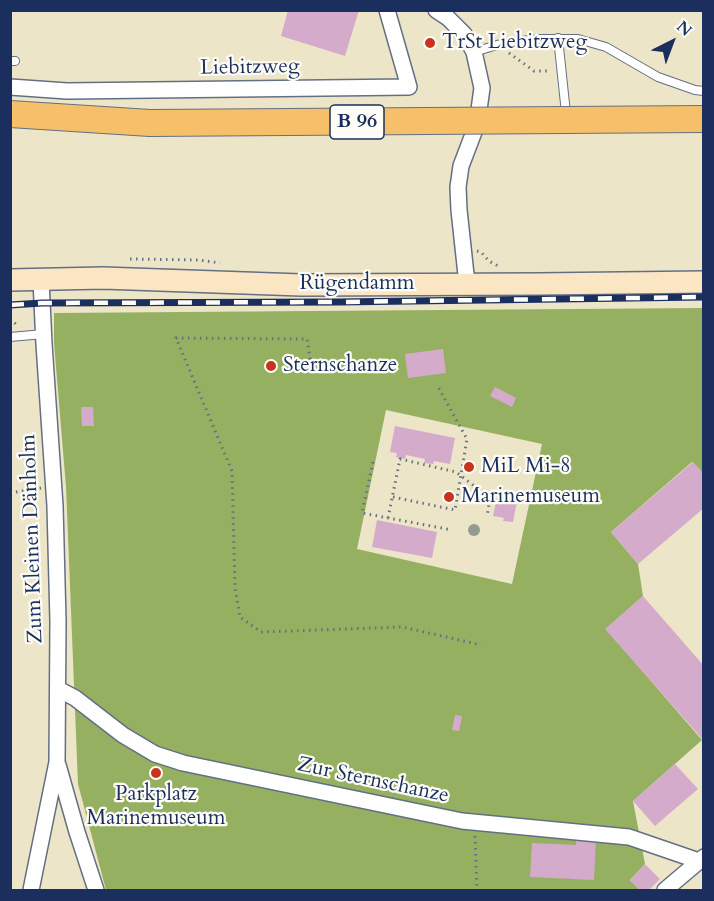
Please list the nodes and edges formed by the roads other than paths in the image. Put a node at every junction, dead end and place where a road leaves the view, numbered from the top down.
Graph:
1 (387, 10) edge
2 (436, 10) edge
3 (558, 38) junction
4 (474, 52) junction
5 (10, 87) edge
6 (704, 91) edge
7 (566, 113) dead end
8 (10, 114) edge
9 (704, 119) edge
10 (10, 280) edge
11 (41, 280) junction
12 (704, 282) edge
13 (467, 284) junction
14 (44, 334) junction
15 (10, 336) edge
16 (58, 689) junction
17 (57, 762) junction
18 (701, 859) edge
19 (31, 891) edge
20 (96, 891) edge
21 (665, 891) edge

1 - 5 street, Liebitzweg
2 - 4 street
3 - 4 lane
3 - 6 lane
3 - 7 lane
4 - 13 street
8 - 9 highway, B 96, bridge
10 - 11 main road, Rügendamm
11 - 13 main road, Rügendamm
11 - 14 street, Zum Kleinen Dänholm
12 - 13 main road, Rügendamm
14 - 15 lane
14 - 16 street, Zum Kleinen Dänholm
16 - 17 street, Zum Kleinen Dänholm
16 - 18 street, Zur Sternschanze
17 - 19 street, Zum Kleinen Dänholm
17 - 20 street, Zum Kleinen Dänholm
18 - 21 street, Zur Sternschanze

